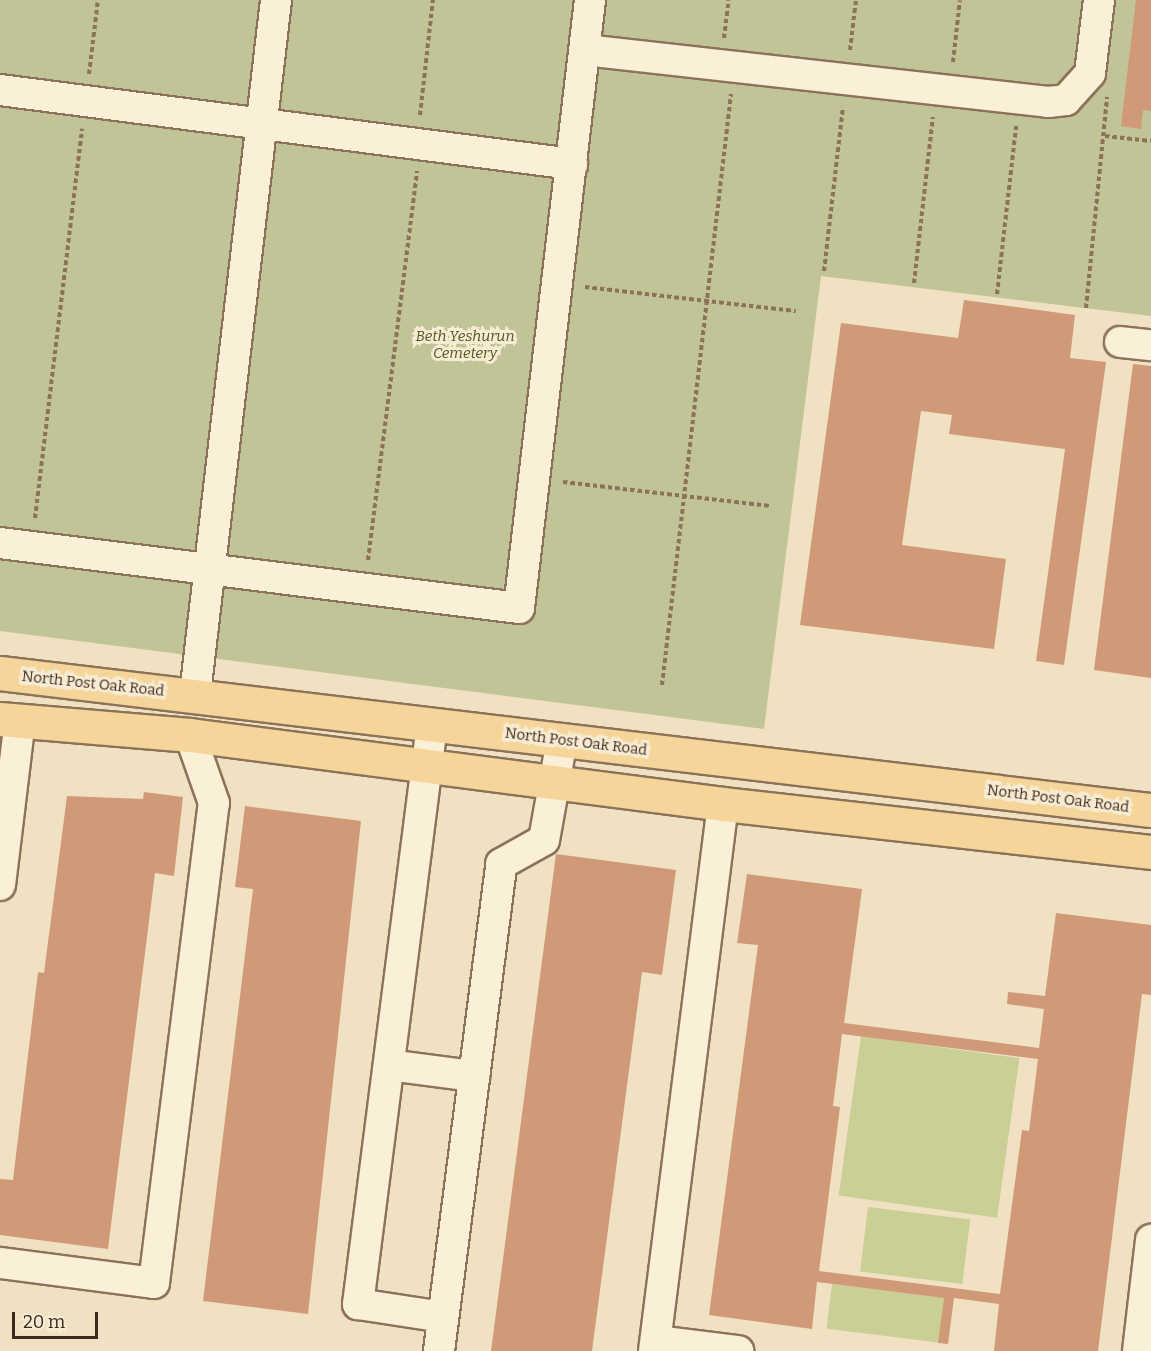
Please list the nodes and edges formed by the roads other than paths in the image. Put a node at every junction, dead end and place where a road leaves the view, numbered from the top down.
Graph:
1 (276, 0) edge
2 (590, 0) edge
3 (1099, 0) edge
4 (585, 50) junction
5 (0, 90) edge
6 (262, 124) junction
7 (572, 164) junction
8 (1120, 342) dead end
9 (1151, 345) edge
10 (0, 543) edge
11 (208, 570) junction
12 (0, 674) edge
13 (195, 694) junction
14 (10, 720) edge
15 (432, 725) junction
16 (190, 735) junction
17 (562, 740) junction
18 (428, 765) junction
19 (556, 782) junction
20 (723, 804) junction
21 (1151, 810) edge
22 (1151, 852) edge
23 (0, 885) edge
24 (389, 1065) junction
25 (474, 1076) junction
26 (1151, 1240) edge
27 (0, 1263) edge
28 (443, 1317) junction
29 (655, 1346) edge
30 (439, 1351) edge
31 (738, 1351) edge
32 (1138, 1351) edge

1 - 6 lane
2 - 4 lane
3 - 4 lane
4 - 7 lane
5 - 6 lane
6 - 7 lane
6 - 11 lane
7 - 11 lane
8 - 9 lane
10 - 11 lane
11 - 13 lane
12 - 13 main road, North Post Oak Road
13 - 15 main road, North Post Oak Road
14 - 16 main road
14 - 23 lane
15 - 17 main road, North Post Oak Road
15 - 18 lane
16 - 18 main road
16 - 27 lane
17 - 19 lane
17 - 21 main road, North Post Oak Road
18 - 19 main road
18 - 24 lane
19 - 20 main road
19 - 25 lane
20 - 22 main road
20 - 29 lane
24 - 25 lane
24 - 28 lane
25 - 28 lane
26 - 32 lane
28 - 30 lane
29 - 31 lane

